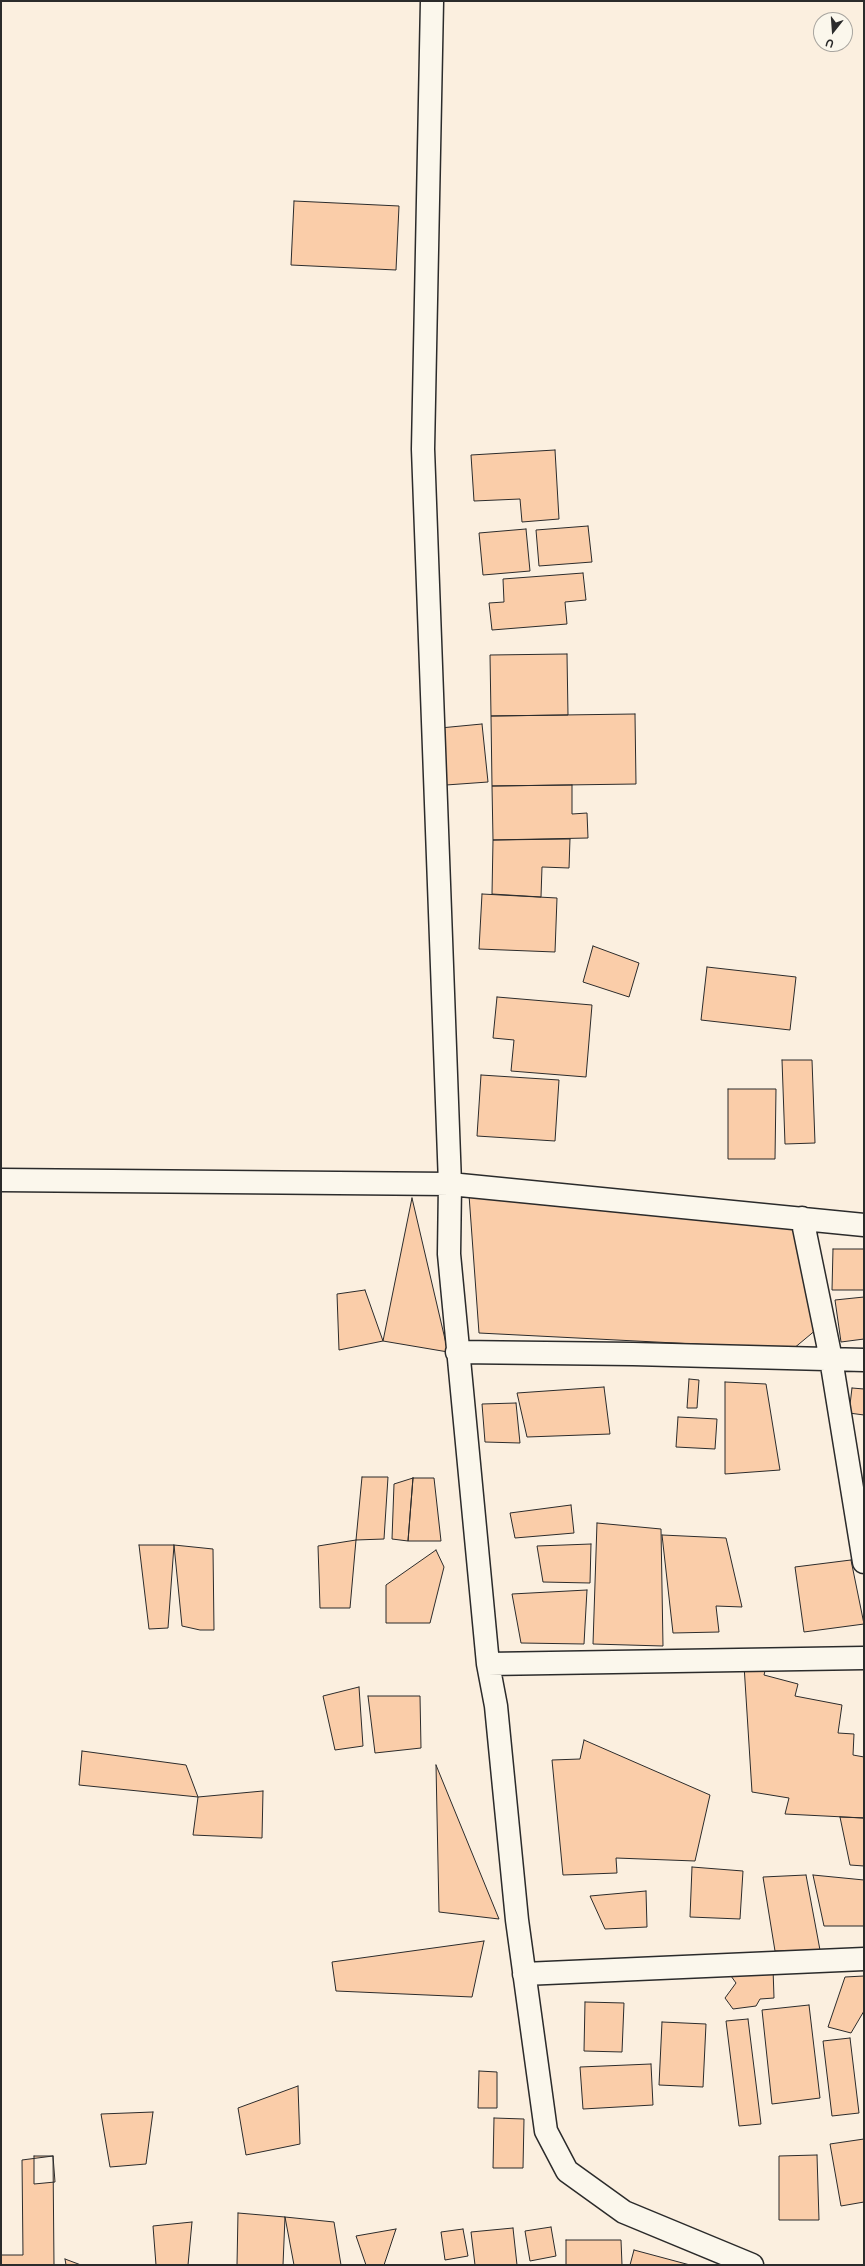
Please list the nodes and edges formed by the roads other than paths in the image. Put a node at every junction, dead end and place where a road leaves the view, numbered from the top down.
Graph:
1 (432, 1) edge
2 (1, 1180) edge
3 (450, 1184) junction
4 (802, 1218) junction
5 (864, 1225) edge
6 (457, 1352) junction
7 (831, 1359) junction
8 (864, 1360) edge
9 (864, 1562) edge
10 (864, 1658) edge
11 (488, 1664) junction
12 (864, 1959) edge
13 (524, 1974) junction
14 (752, 2265) edge

1 - 3 street
2 - 3 street
3 - 4 street
3 - 6 street
4 - 5 street
4 - 7 street
6 - 7 street
6 - 11 street
7 - 8 street
7 - 9 street
10 - 11 street
11 - 13 street
12 - 13 street
13 - 14 street

